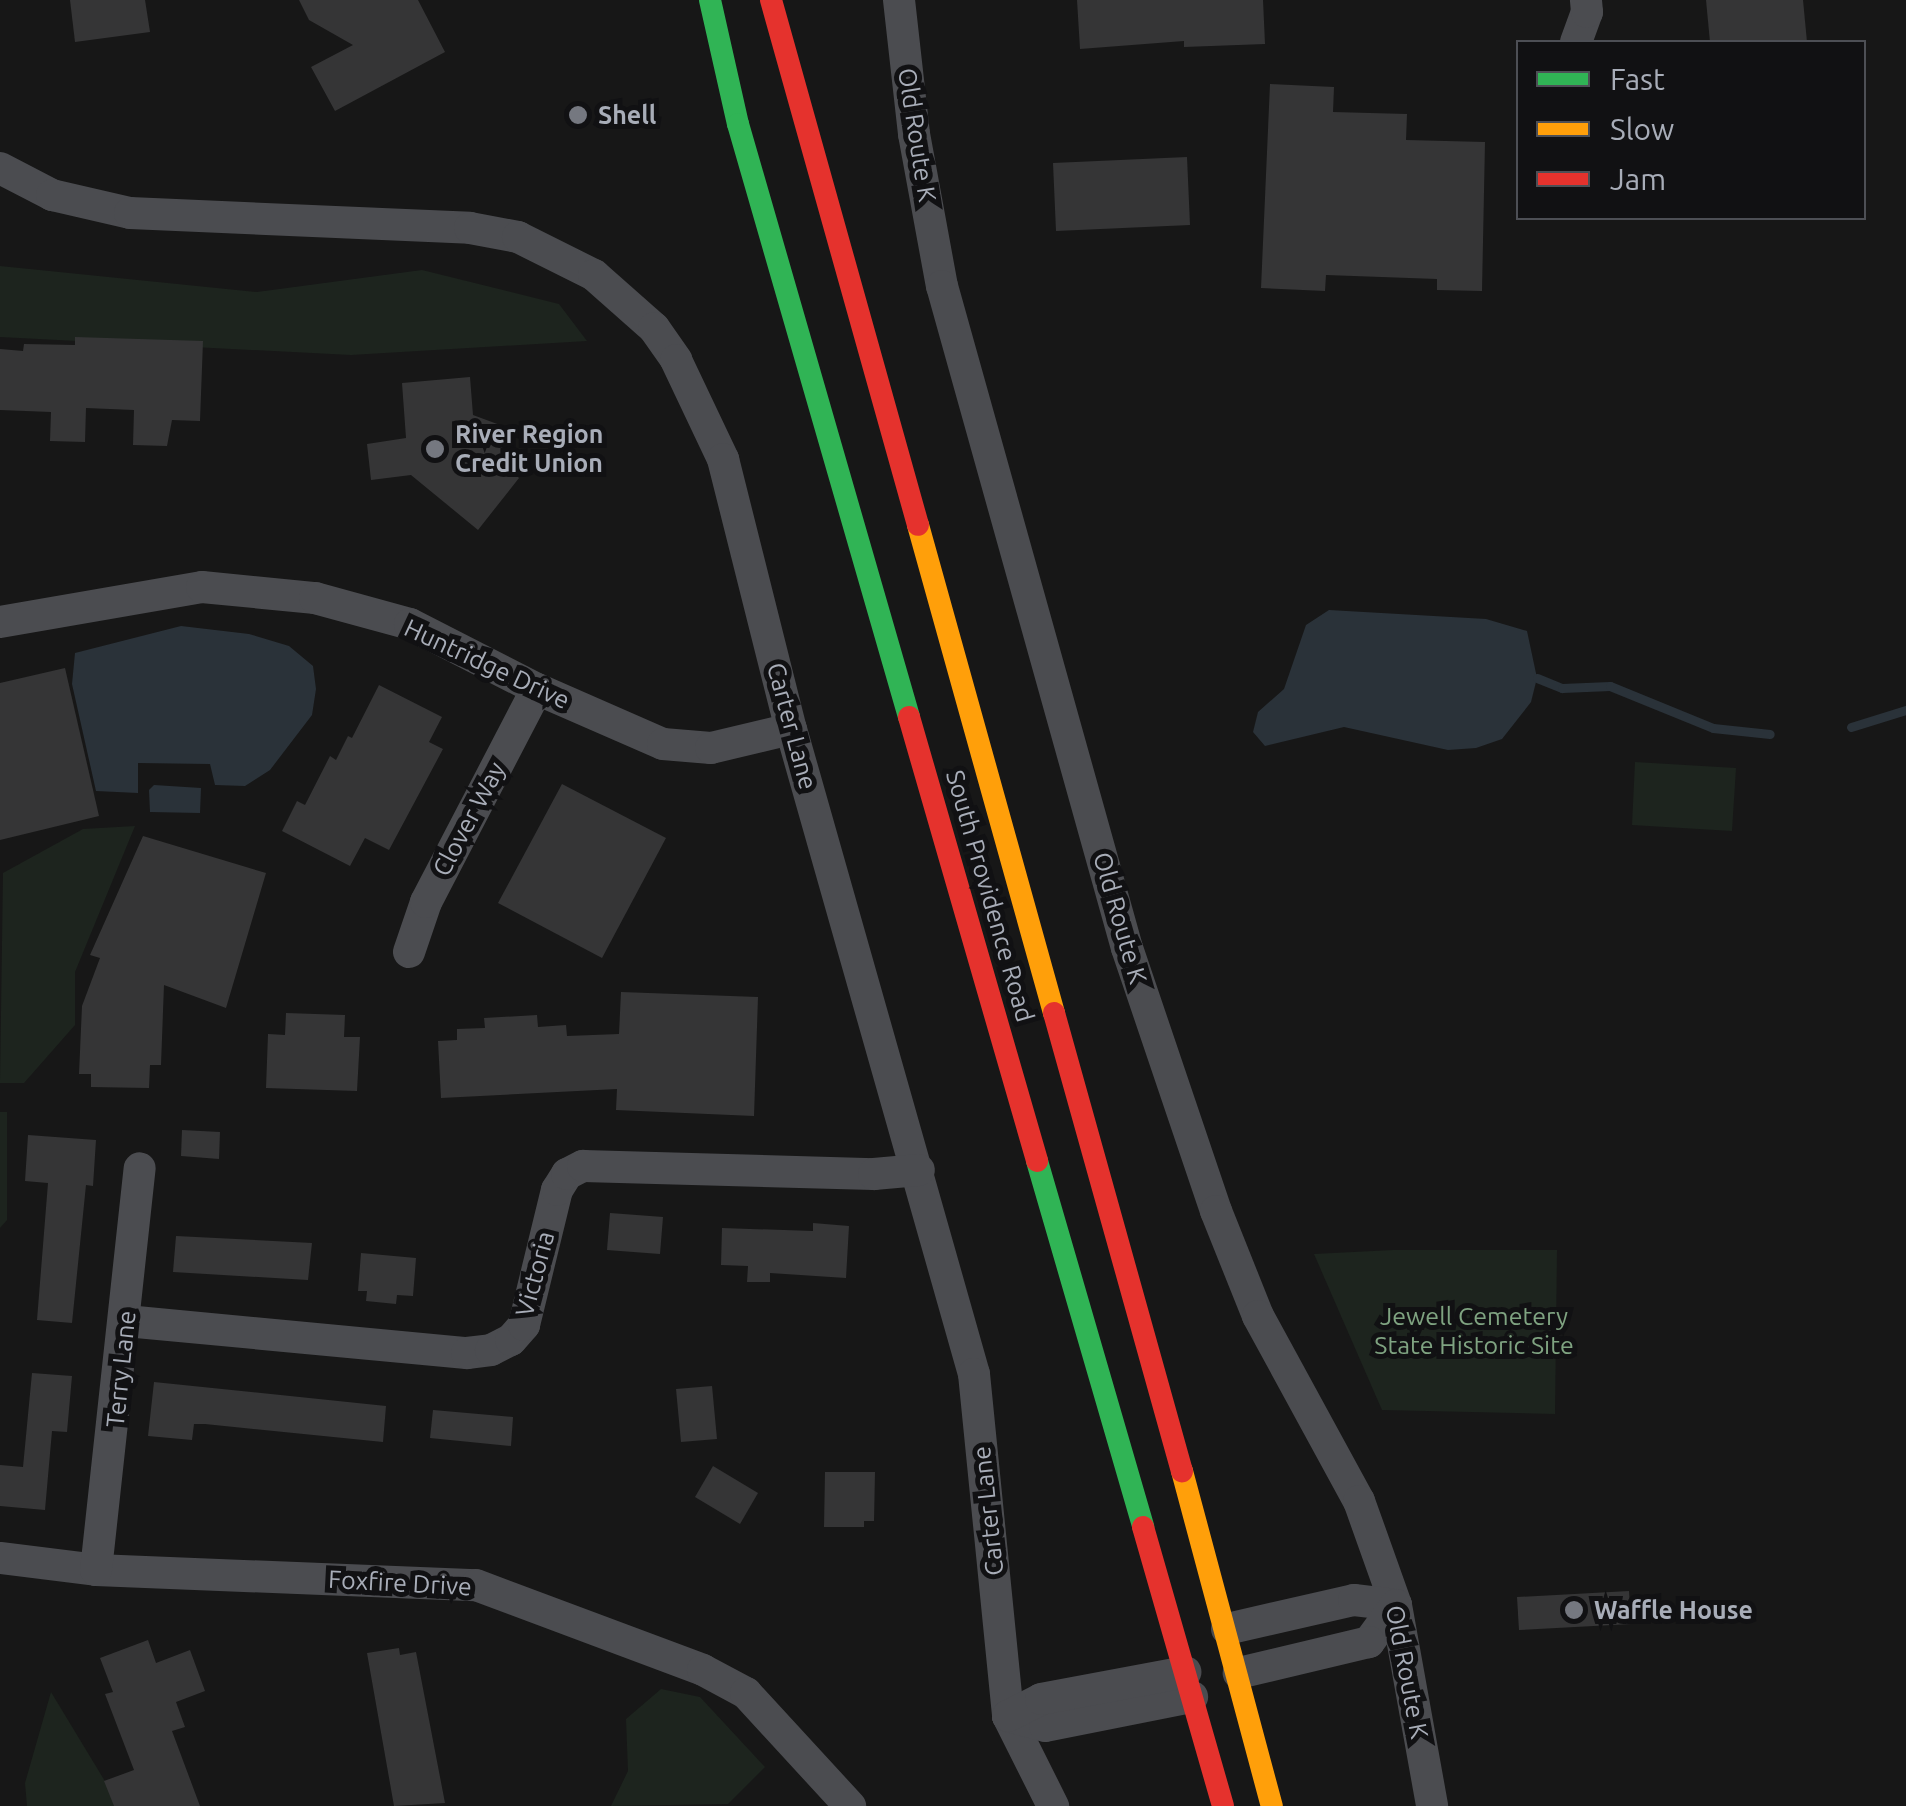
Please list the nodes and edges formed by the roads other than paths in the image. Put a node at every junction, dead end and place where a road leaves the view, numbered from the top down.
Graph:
1 (710, 0) edge
2 (771, 0) edge
3 (899, 0) edge
4 (1586, 0) edge
5 (1576, 40) edge
6 (0, 168) edge
7 (0, 622) edge
8 (537, 689) junction
9 (791, 729) junction
10 (410, 952) dead end
11 (140, 1168) dead end
12 (920, 1170) junction
13 (126, 1321) junction
14 (1135, 1493) junction
15 (0, 1558) edge
16 (96, 1570) junction
17 (1396, 1605) junction
18 (1210, 1670) junction
19 (1008, 1716) junction
20 (850, 1806) edge
21 (1053, 1806) edge
22 (1223, 1806) edge
23 (1255, 1806) edge
24 (1272, 1806) edge
25 (1432, 1806) edge

1 - 14 main road, South Providence Road
2 - 18 main road, South Providence Road
3 - 17 street, Old Route K
4 - 5 street
6 - 9 street, Carter Lane
7 - 8 street, Huntridge Drive
8 - 9 street, Huntridge Drive
8 - 10 street, Clover Way
9 - 12 street, Carter Lane
11 - 13 street, Terry Lane
12 - 13 street, Victoria
12 - 19 street, Carter Lane
13 - 16 street, Terry Lane
14 - 18 main road, South Providence Road
14 - 18 main road
15 - 16 street, Foxfire Drive
16 - 20 street, Foxfire Drive
17 - 18 street
17 - 18 street
17 - 25 street, Old Route K
18 - 19 street
18 - 22 main road, South Providence Road
18 - 23 main road
18 - 24 main road, South Providence Road
19 - 21 street, Carter Lane

